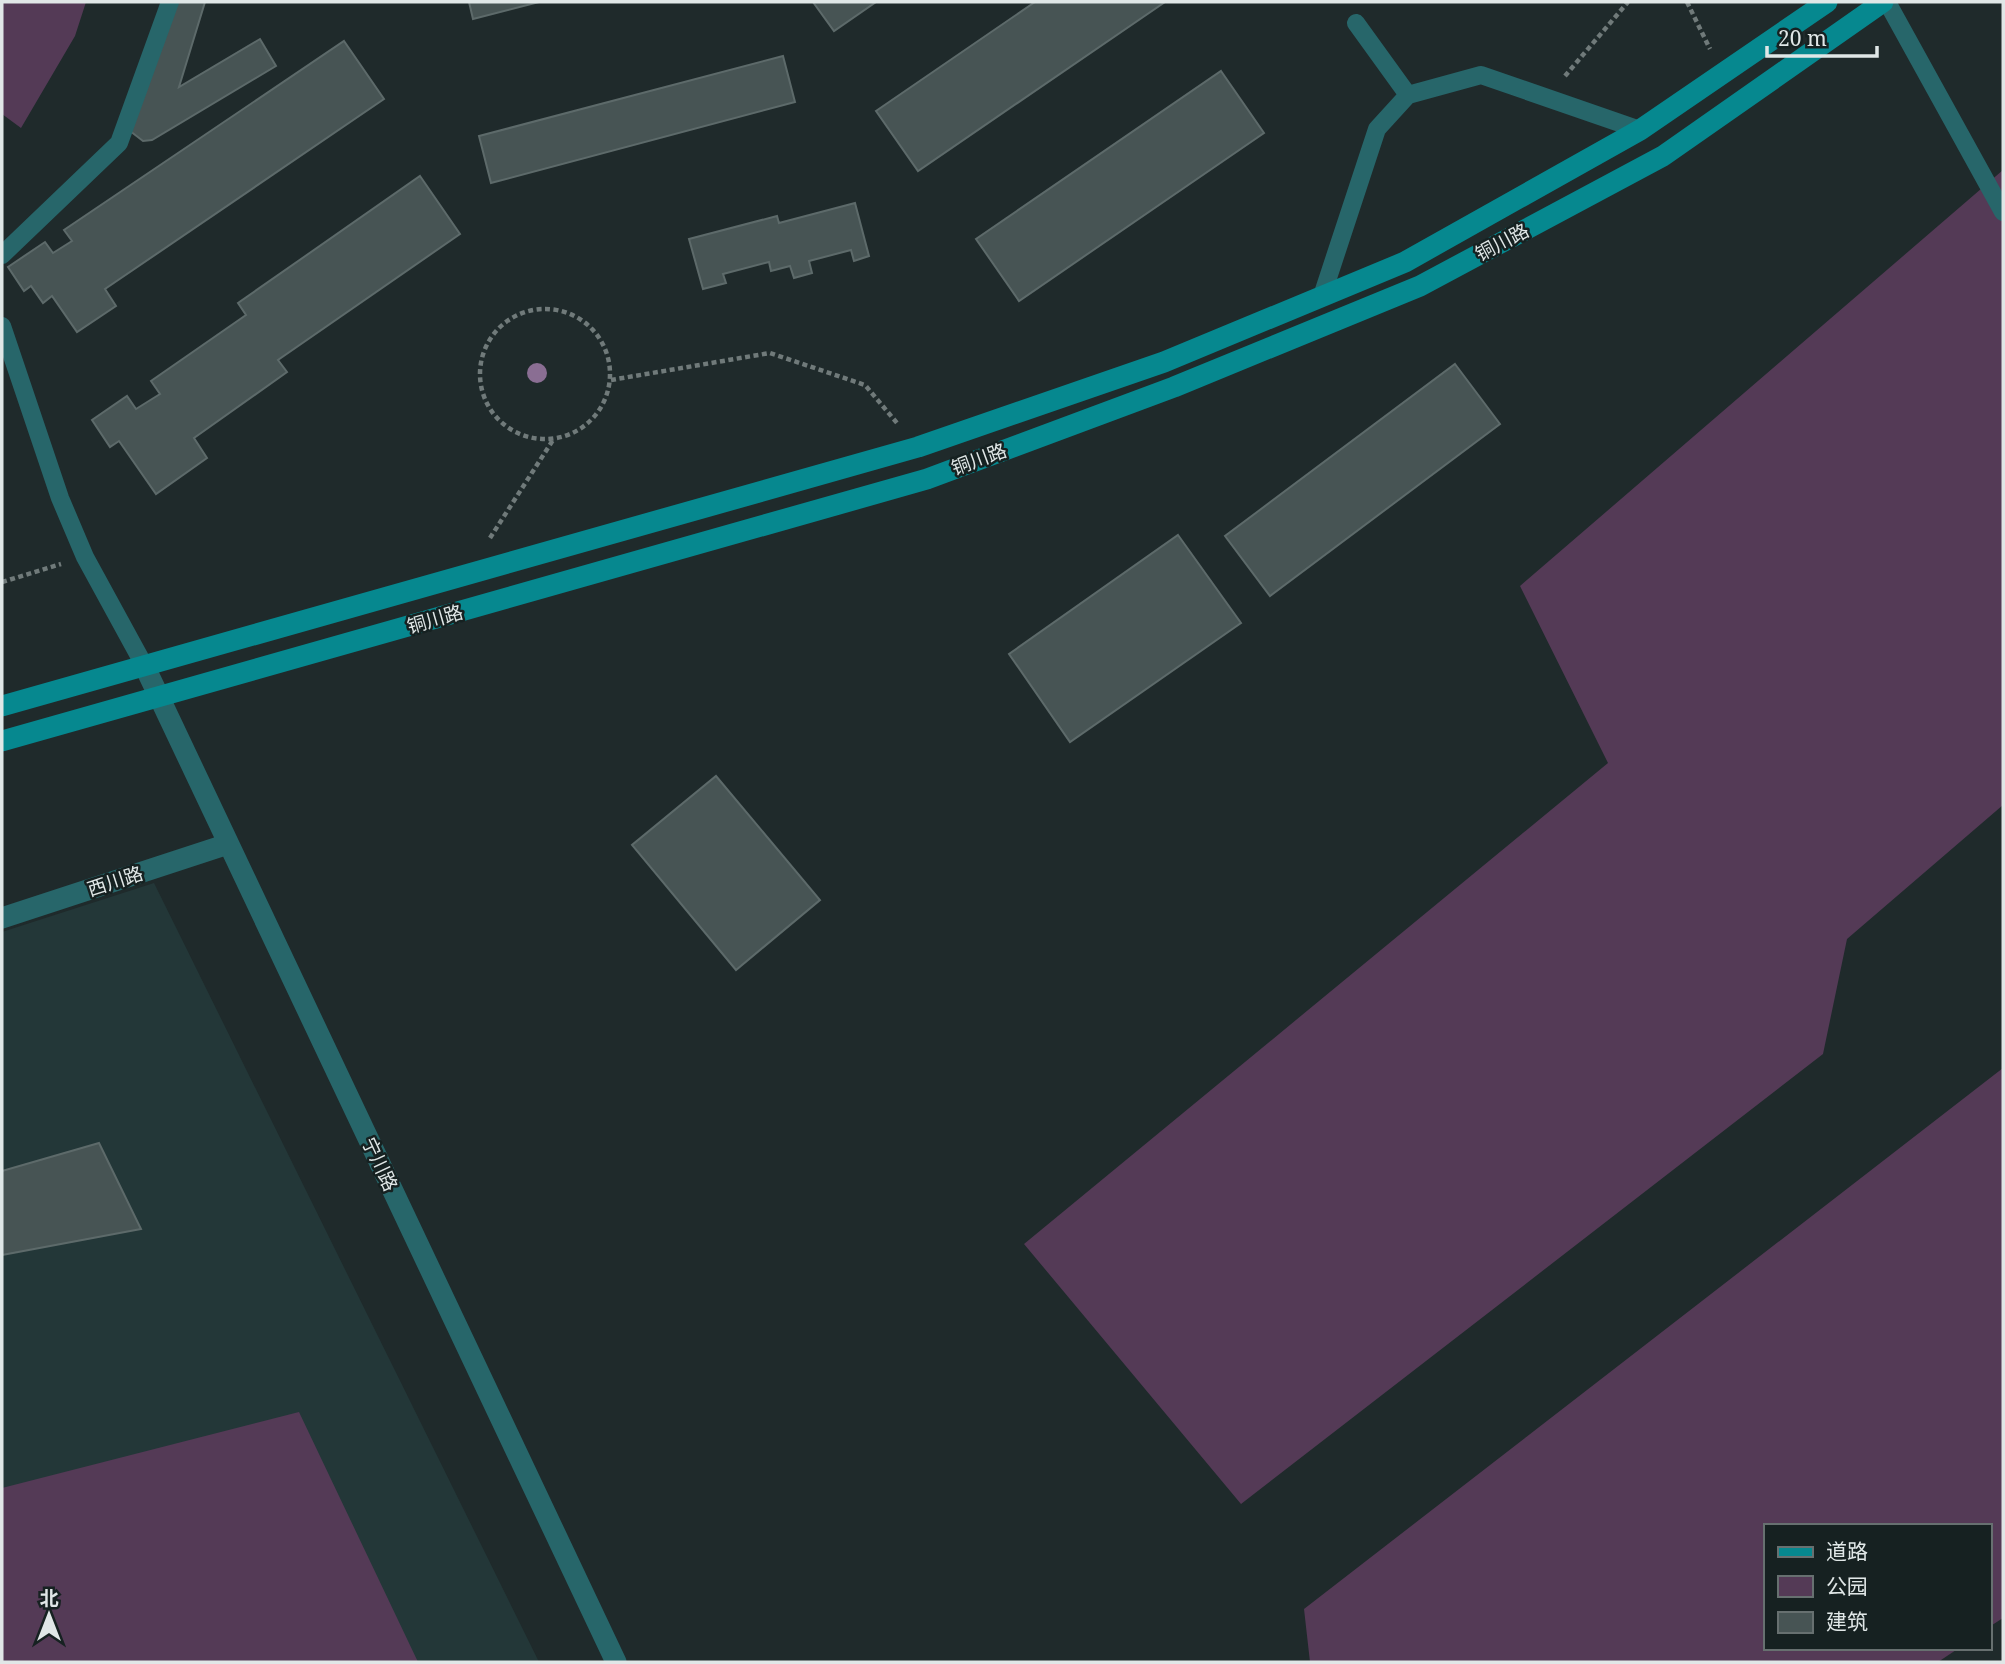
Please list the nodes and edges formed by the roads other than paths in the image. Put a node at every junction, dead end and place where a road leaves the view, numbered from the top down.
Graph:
1 (170, 2) edge
2 (1827, 2) edge
3 (1884, 2) edge
4 (1356, 23) dead end
5 (1408, 95) junction
6 (1640, 130) junction
7 (2003, 212) edge
8 (2, 255) edge
9 (1322, 296) junction
10 (2, 326) edge
11 (144, 666) junction
12 (159, 697) junction
13 (2, 706) edge
14 (2, 741) edge
15 (228, 844) junction
16 (2, 918) edge
17 (616, 1662) edge

1 - 8 lane
2 - 6 main road, 铜川路
3 - 7 lane
3 - 12 main road, 铜川路
4 - 5 lane
5 - 6 lane
5 - 9 lane
6 - 9 main road, 铜川路
9 - 11 main road, 铜川路
10 - 11 lane
11 - 12 street, 宁川路
11 - 13 main road, 铜川路
12 - 14 main road, 铜川路
12 - 15 street, 宁川路
15 - 16 street, 西川路
15 - 17 street, 宁川路

